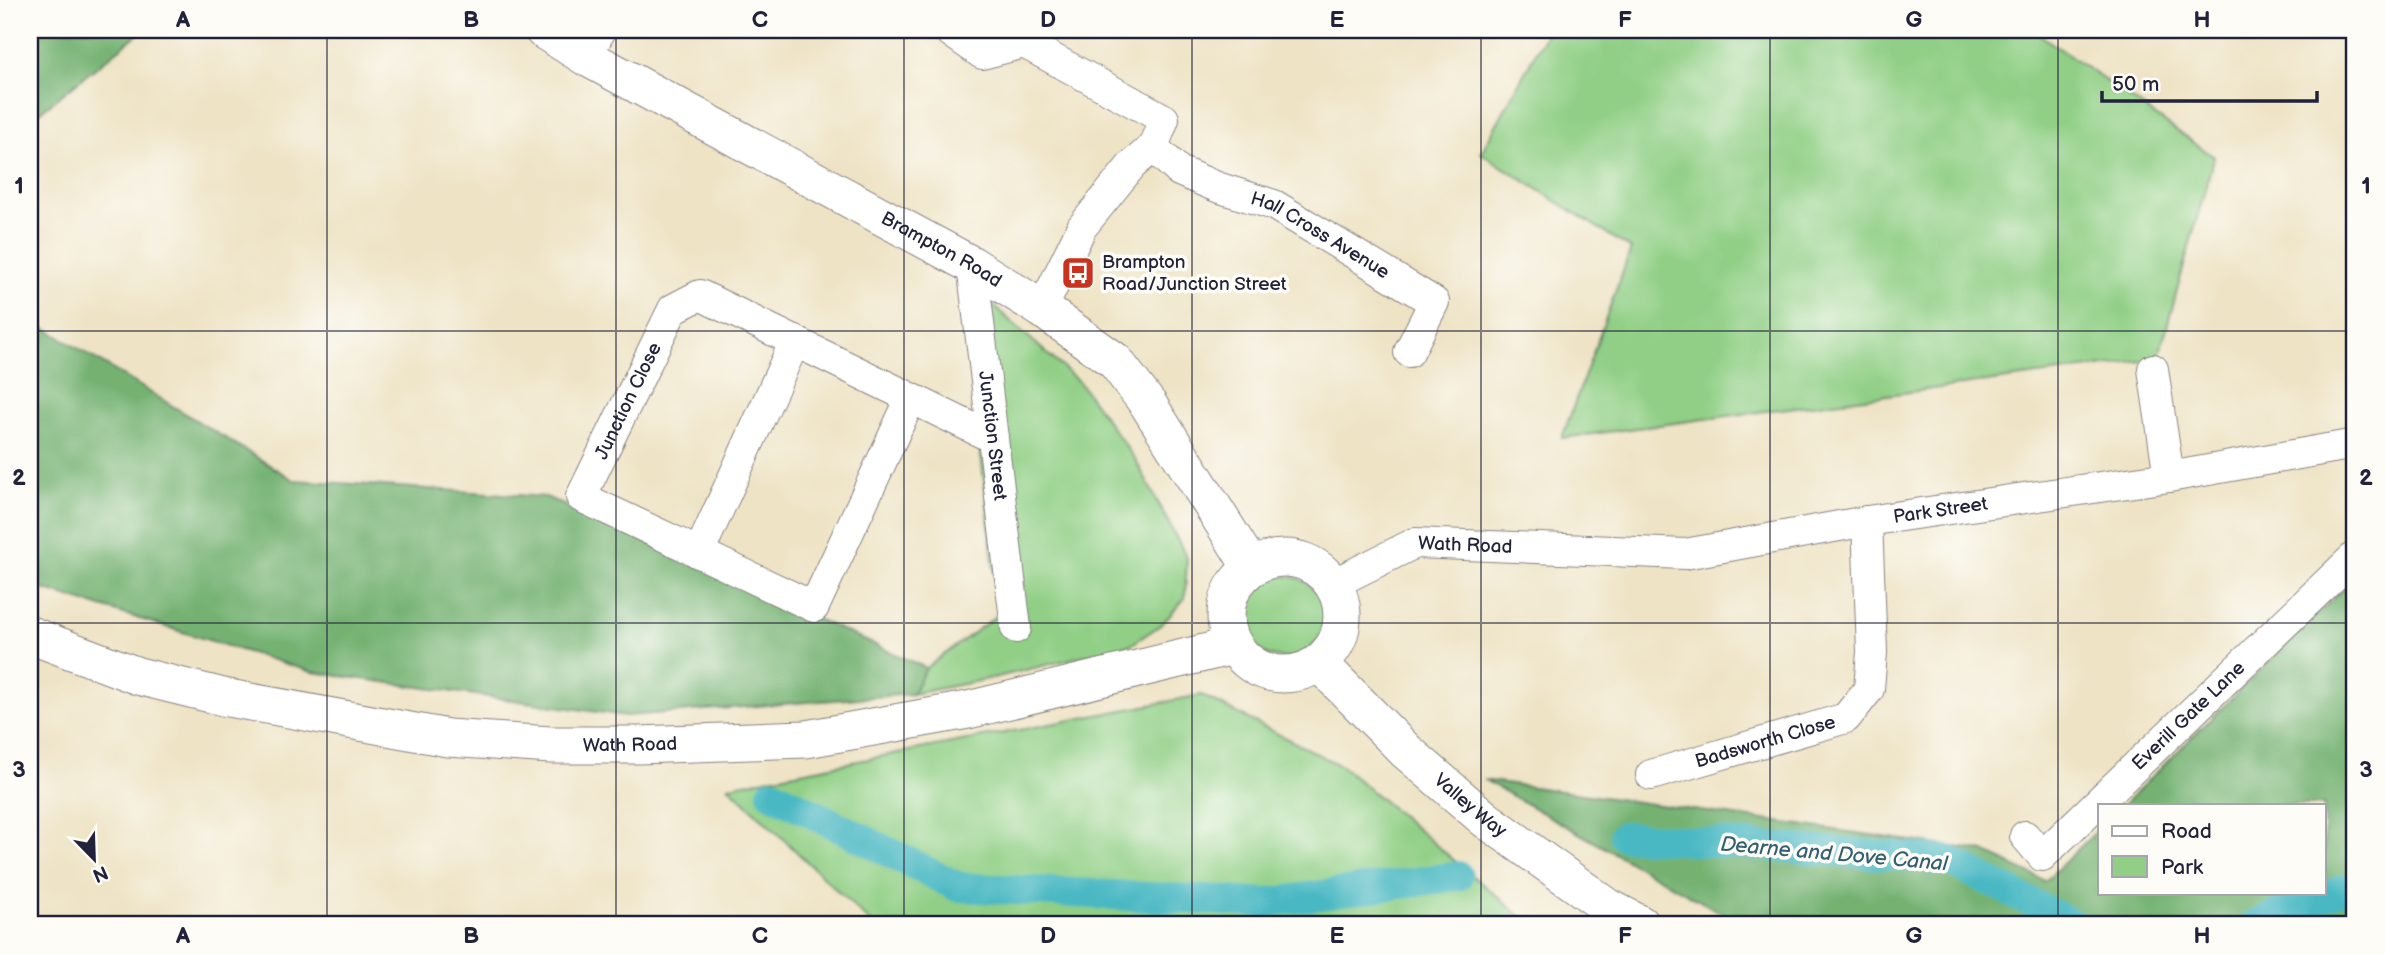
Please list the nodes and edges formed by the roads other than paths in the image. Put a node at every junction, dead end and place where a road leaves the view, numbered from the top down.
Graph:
1 (543, 30) edge
2 (947, 30) edge
3 (594, 43) edge
4 (1153, 148) junction
5 (972, 265) junction
6 (1042, 309) junction
7 (795, 341) junction
8 (1409, 352) dead end
9 (2153, 369) dead end
10 (911, 398) junction
11 (993, 438) junction
12 (2355, 444) edge
13 (2169, 477) junction
14 (1867, 521) junction
15 (1523, 548) joint
16 (699, 553) junction
17 (2355, 555) edge
18 (1251, 567) junction
19 (1333, 584) junction
20 (1023, 611) dead end
21 (30, 635) edge
22 (1233, 646) junction
23 (1319, 663) junction
24 (1651, 775) dead end
25 (2025, 836) dead end
26 (1640, 924) edge

1 - 3 main road, Brampton Road
2 - 4 street
3 - 5 main road, Brampton Road
4 - 6 street
4 - 8 street, Hall Cross Avenue
5 - 6 main road, Brampton Road
5 - 11 street, Junction Street
6 - 18 main road, Brampton Road
7 - 10 street, Junction Close
7 - 16 street
7 - 16 street, Junction Close
9 - 13 street
10 - 11 street, Junction Close
10 - 16 street, Junction Close
11 - 20 street, Junction Street
12 - 13 street, Park Street
13 - 14 street, Park Street
14 - 15 street, Park Street
14 - 24 street, Badsworth Close
15 - 19 street, Wath Road
17 - 25 street, Everill Gate Lane
18 - 19 main road
18 - 22 main road
19 - 23 main road
21 - 22 main road, Wath Road
22 - 23 main road
23 - 26 main road, Valley Way

